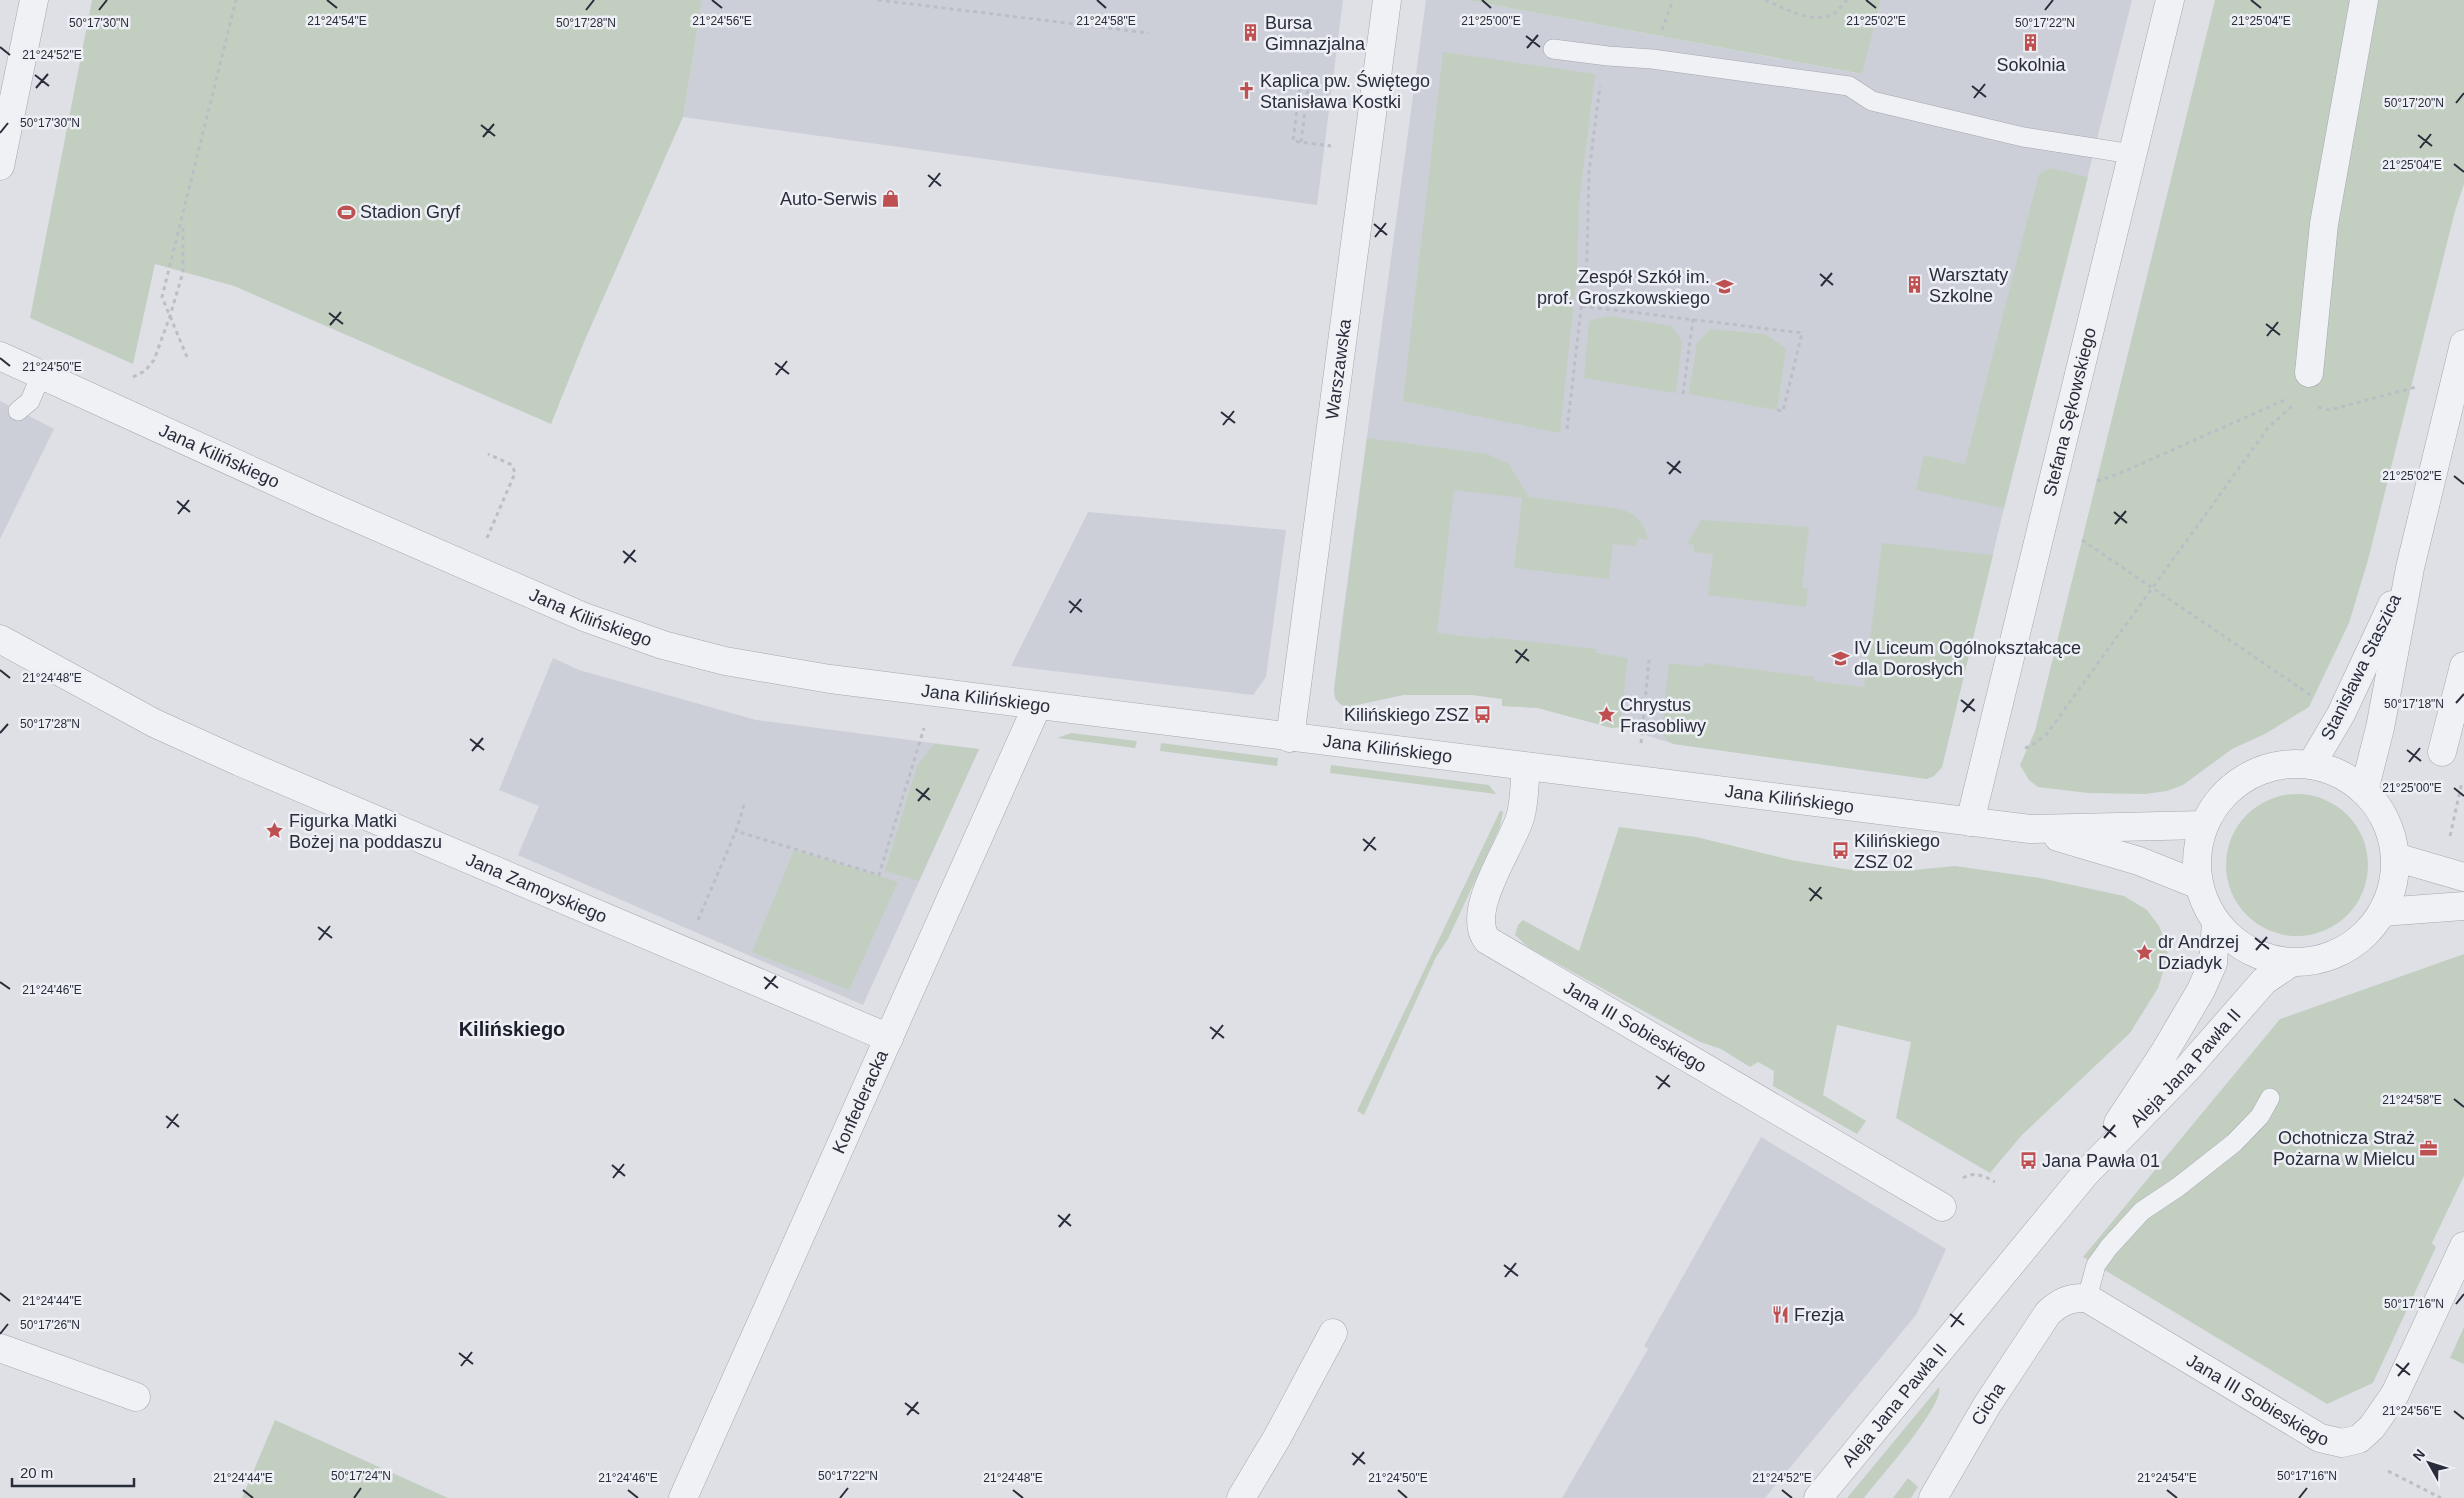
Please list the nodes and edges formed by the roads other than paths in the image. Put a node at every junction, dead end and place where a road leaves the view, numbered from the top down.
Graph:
1 (34, 0) edge
2 (1387, 0) edge
3 (2170, 0) edge
4 (2364, 0) edge
5 (1553, 49) dead end
6 (2132, 154) junction
7 (0, 166) edge
8 (2464, 344) edge
9 (0, 356) edge
10 (2309, 373) dead end
11 (41, 375) junction
12 (18, 411) dead end
13 (2410, 568) junction
14 (0, 639) edge
15 (2464, 666) edge
16 (1037, 706) junction
17 (1290, 738) junction
18 (2442, 752) dead end
19 (2311, 765) junction
20 (1526, 767) junction
21 (2364, 791) junction
22 (1970, 822) junction
23 (2204, 824) junction
24 (2030, 829) junction
25 (2395, 857) junction
26 (2464, 878) edge
27 (2199, 885) junction
28 (2464, 906) edge
29 (2382, 912) junction
30 (2216, 923) junction
31 (2289, 964) junction
32 (889, 1038) junction
33 (2270, 1098) dead end
34 (2085, 1174) junction
35 (1942, 1207) dead end
36 (2464, 1246) edge
37 (2087, 1298) junction
38 (1333, 1333) dead end
39 (0, 1348) edge
40 (136, 1397) dead end
41 (683, 1498) edge
42 (1241, 1498) edge
43 (1818, 1498) edge
44 (1933, 1498) edge

1 - 7 street
2 - 17 street, Warszawska
3 - 6 street, Stefana Sękowskiego
4 - 10 street
5 - 6 lane
6 - 22 street, Stefana Sękowskiego
8 - 13 street, Stanisława Staszica
9 - 11 street, Jana Kilińskiego
11 - 12 lane
11 - 16 street, Jana Kilińskiego
13 - 19 street, Stanisława Staszica
13 - 21 street, Stanisława Staszica
14 - 32 street, Jana Zamoyskiego
15 - 18 street
16 - 17 street, Jana Kilińskiego
16 - 32 street, Konfederacka
17 - 20 street, Jana Kilińskiego
19 - 21 street
19 - 23 street
20 - 22 street, Jana Kilińskiego
20 - 35 street, Jana III Sobieskiego
21 - 25 street
22 - 24 street, Jana Kilińskiego
23 - 24 street, Jana Kilińskiego
23 - 27 street
24 - 27 street, Jana Kilińskiego
25 - 26 street
25 - 29 street
27 - 30 street
28 - 29 street
29 - 31 street
30 - 31 street
30 - 34 street, Aleja Jana Pawła II
31 - 34 street, Aleja Jana Pawła II
32 - 41 street, Konfederacka
33 - 37 lane
34 - 43 street, Aleja Jana Pawła II
36 - 37 street, Jana III Sobieskiego
37 - 44 street, Cicha
38 - 42 street
39 - 40 street

